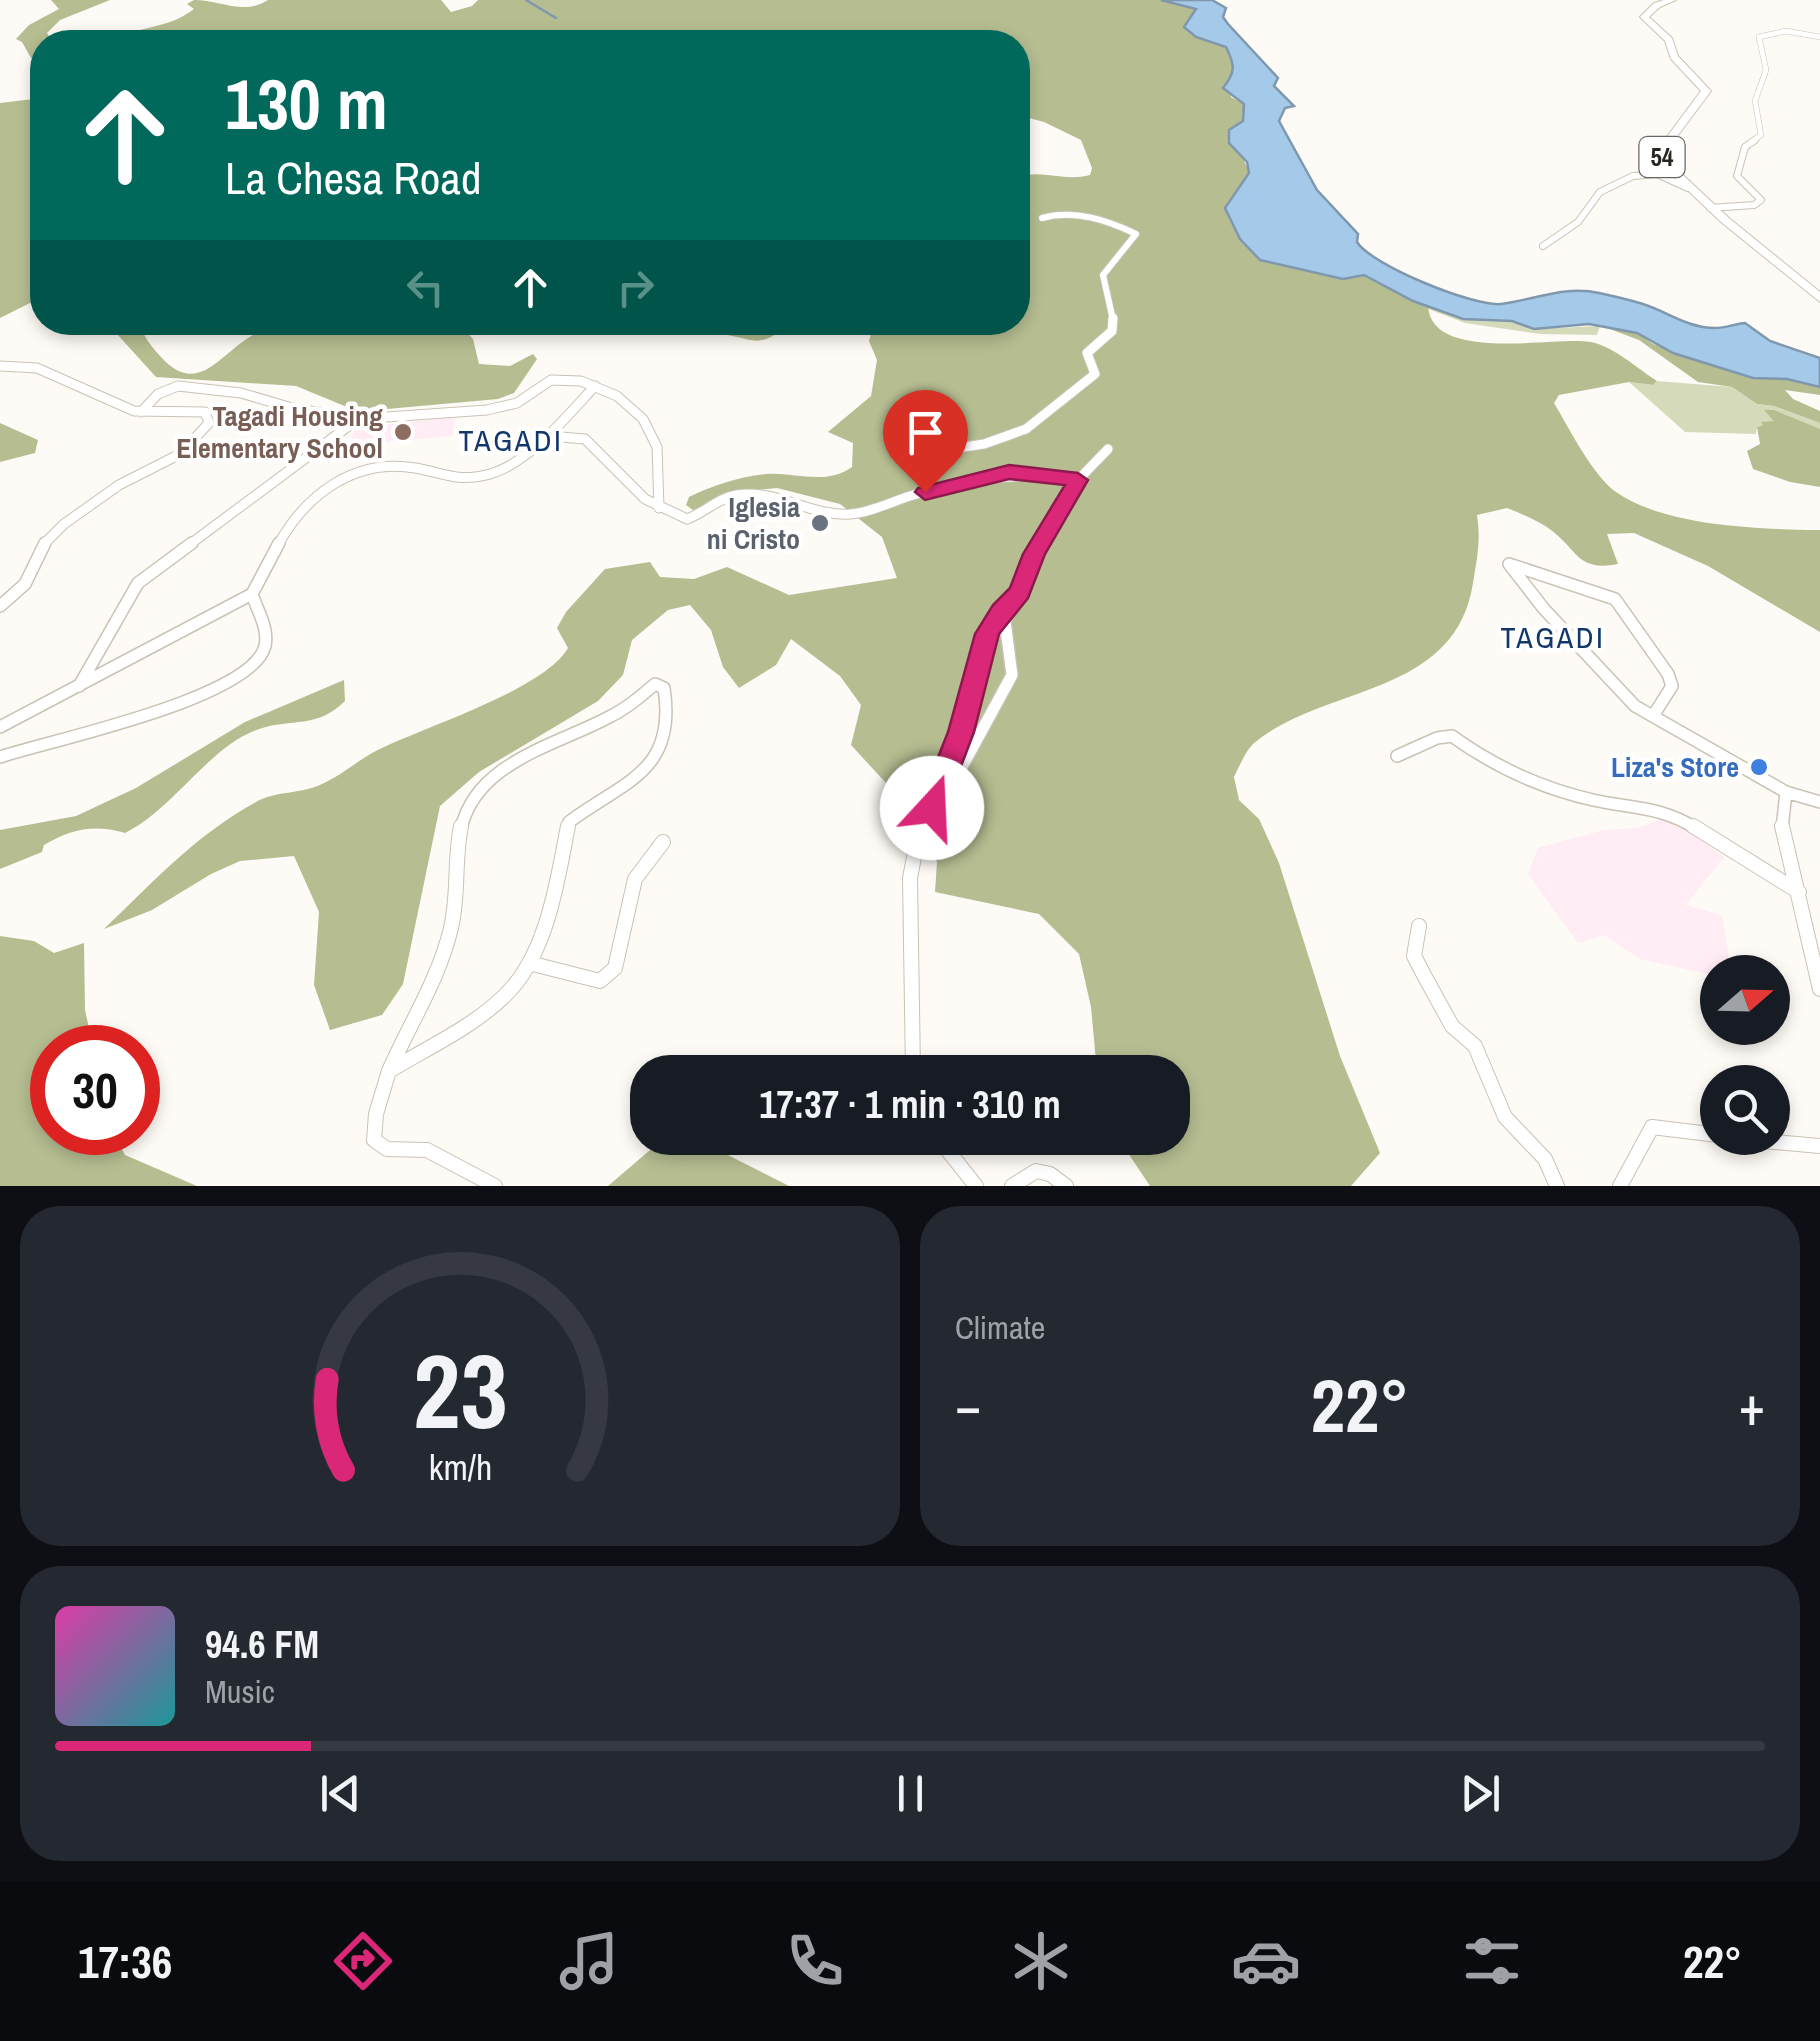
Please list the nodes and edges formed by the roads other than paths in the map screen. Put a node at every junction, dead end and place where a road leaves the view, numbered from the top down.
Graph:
1 (1672, 0) edge
2 (1820, 38) edge
3 (1688, 188) junction
4 (1710, 208) junction
5 (1042, 218) dead end
6 (1543, 246) dead end
7 (1820, 298) edge
8 (0, 366) edge
9 (595, 386) junction
10 (141, 412) junction
11 (358, 419) junction
12 (549, 436) junction
13 (1108, 448) dead end
14 (1078, 480) junction
15 (925, 492) junction
16 (659, 508) junction
17 (1020, 592) junction
18 (252, 594) junction
19 (0, 606) edge
20 (79, 686) junction
21 (1653, 716) junction
22 (0, 727) edge
23 (1397, 756) dead end
24 (0, 758) edge
25 (1786, 792) junction
26 (1820, 802) edge
27 (932, 808) junction
28 (664, 842) dead end
29 (1799, 892) junction
30 (1420, 926) dead end
31 (529, 963) junction
32 (1820, 989) edge
33 (913, 1055) edge
34 (389, 1071) junction
35 (1700, 1133) edge
36 (1790, 1143) edge
37 (1820, 1146) edge
38 (951, 1155) edge
39 (495, 1186) edge
40 (976, 1186) edge
41 (1012, 1186) edge
42 (1066, 1186) edge
43 (1557, 1186) edge
44 (1620, 1186) edge

1 - 3 highway, 54
2 - 4 street
3 - 4 highway, 54
3 - 6 street
4 - 7 highway, 54
5 - 15 street
8 - 10 street
9 - 11 street
9 - 12 street
9 - 16 street
10 - 11 street
10 - 19 street
11 - 20 street
12 - 16 street
12 - 18 street
13 - 14 street
14 - 15 street
14 - 17 street
15 - 16 street
17 - 27 street
17 - 27 street
18 - 20 street
18 - 24 street
20 - 22 street
21 - 21 street
21 - 25 street
23 - 29 street
25 - 26 street
25 - 29 street
27 - 33 street
28 - 31 street
29 - 32 street
30 - 43 street
31 - 34 street
31 - 34 street
34 - 39 street
35 - 44 street
36 - 37 street
38 - 40 street
41 - 42 street

